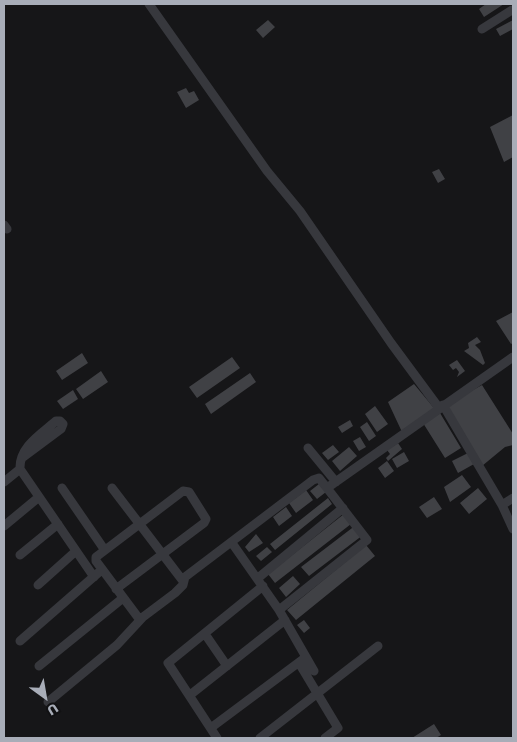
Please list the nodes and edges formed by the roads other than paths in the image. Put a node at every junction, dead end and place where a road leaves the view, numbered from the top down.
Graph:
1 (149, 4) edge
2 (512, 8) edge
3 (482, 29) dead end
4 (513, 357) edge
5 (441, 406) junction
6 (308, 448) dead end
7 (22, 458) junction
8 (20, 470) junction
9 (4, 482) edge
10 (336, 482) junction
11 (62, 488) dead end
12 (112, 488) dead end
13 (327, 488) junction
14 (39, 497) junction
15 (513, 498) edge
16 (502, 505) junction
17 (343, 508) junction
18 (139, 523) junction
19 (58, 524) junction
20 (4, 526) edge
21 (513, 529) edge
22 (232, 542) junction
23 (104, 548) junction
24 (76, 551) junction
25 (162, 554) junction
26 (20, 555) dead end
27 (102, 569) junction
28 (94, 577) junction
29 (258, 578) junction
30 (183, 581) junction
31 (38, 585) dead end
32 (264, 586) junction
33 (116, 589) junction
34 (123, 598) junction
35 (279, 610) junction
36 (140, 620) junction
37 (285, 620) junction
38 (205, 634) junction
39 (20, 641) dead end
40 (378, 646) dead end
41 (302, 660) junction
42 (39, 666) dead end
43 (227, 666) junction
44 (314, 671) dead end
45 (318, 694) junction
46 (190, 695) junction
47 (48, 702) dead end
48 (212, 727) junction
49 (218, 738) edge
50 (260, 738) edge
51 (325, 738) edge

1 - 5 street
2 - 3 street
4 - 5 street
5 - 10 street
5 - 16 street
6 - 10 street
7 - 7 street
7 - 8 street
8 - 9 street
8 - 14 street
10 - 13 street
11 - 23 street
12 - 18 street
13 - 17 street
13 - 22 street
14 - 19 street
14 - 20 street
15 - 16 street
16 - 21 street
17 - 29 street
17 - 35 street
18 - 23 street
18 - 25 street
18 - 25 street
19 - 24 street
19 - 26 street
22 - 29 street
22 - 30 street
23 - 27 street
24 - 28 street
24 - 31 street
25 - 30 street
25 - 33 street
27 - 28 street
27 - 33 street
28 - 39 street
29 - 32 street
30 - 36 street
32 - 35 street
32 - 38 street
33 - 34 street
34 - 36 street
34 - 42 street
35 - 37 street
36 - 47 street
37 - 41 street
37 - 43 street
38 - 43 street
38 - 46 street
40 - 45 street
41 - 44 street
41 - 45 street
41 - 48 street
43 - 46 street
45 - 50 street
45 - 51 street
46 - 48 street
48 - 49 street

